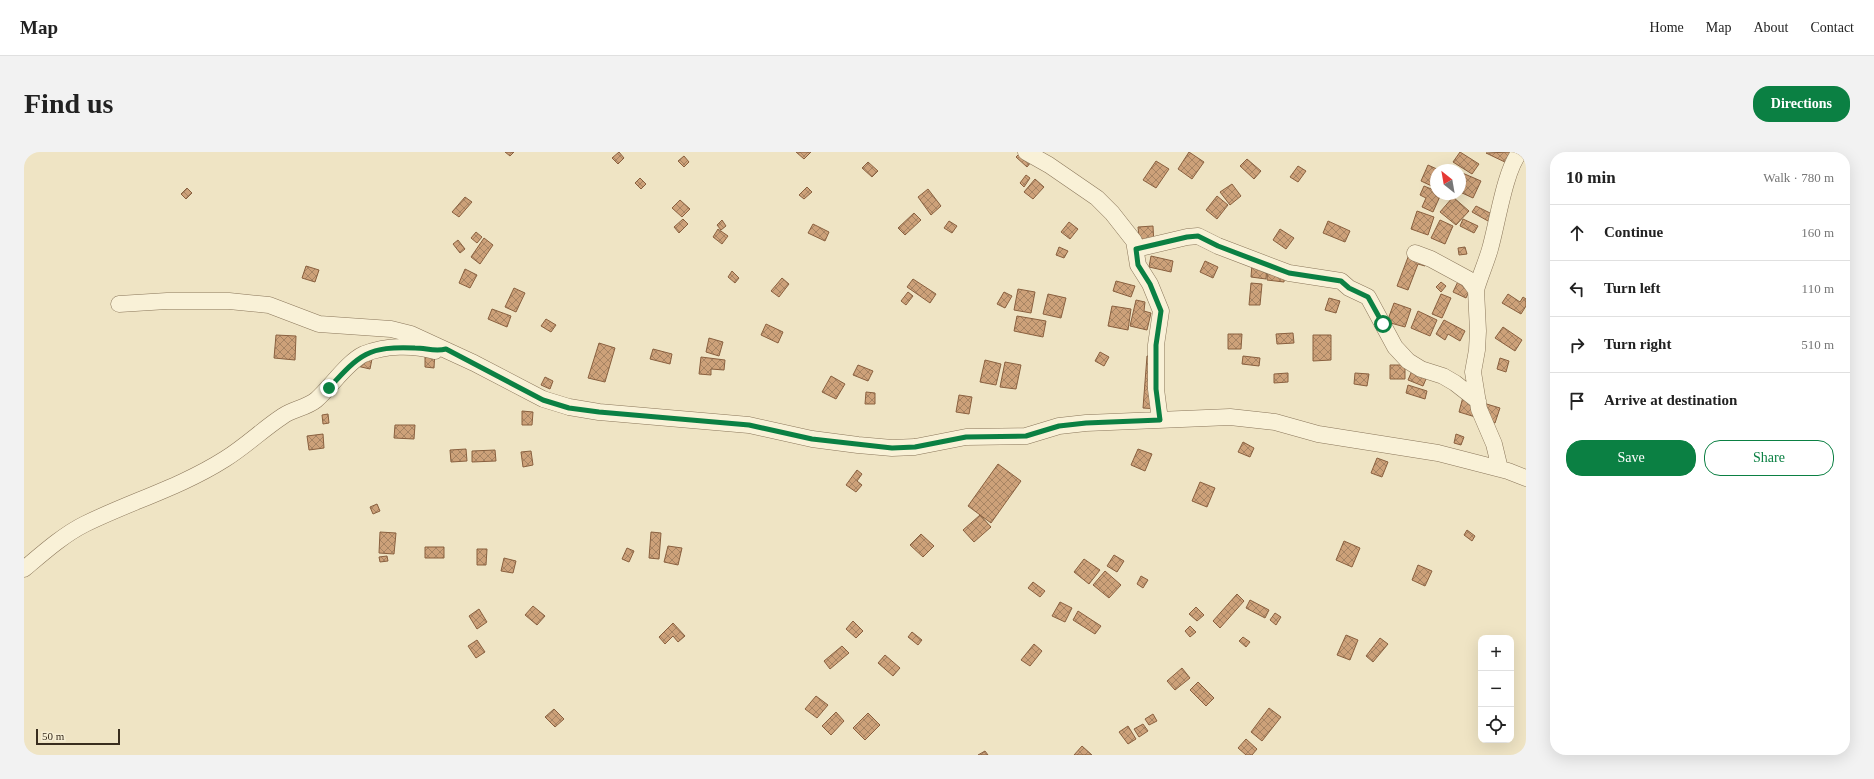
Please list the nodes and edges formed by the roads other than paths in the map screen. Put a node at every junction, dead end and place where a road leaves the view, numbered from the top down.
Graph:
1 (1026, 152) edge
2 (1520, 152) edge
3 (1136, 249) junction
4 (1415, 253) dead end
5 (1476, 290) junction
6 (119, 304) dead end
7 (446, 349) junction
8 (1478, 401) junction
9 (1160, 420) junction
10 (1500, 469) junction
11 (1526, 478) edge
12 (24, 568) edge

1 - 3 street
2 - 5 street
3 - 8 street
3 - 9 street
4 - 5 street
5 - 8 street
6 - 7 street
7 - 9 street
7 - 12 street
8 - 10 street
9 - 10 street
10 - 11 street

